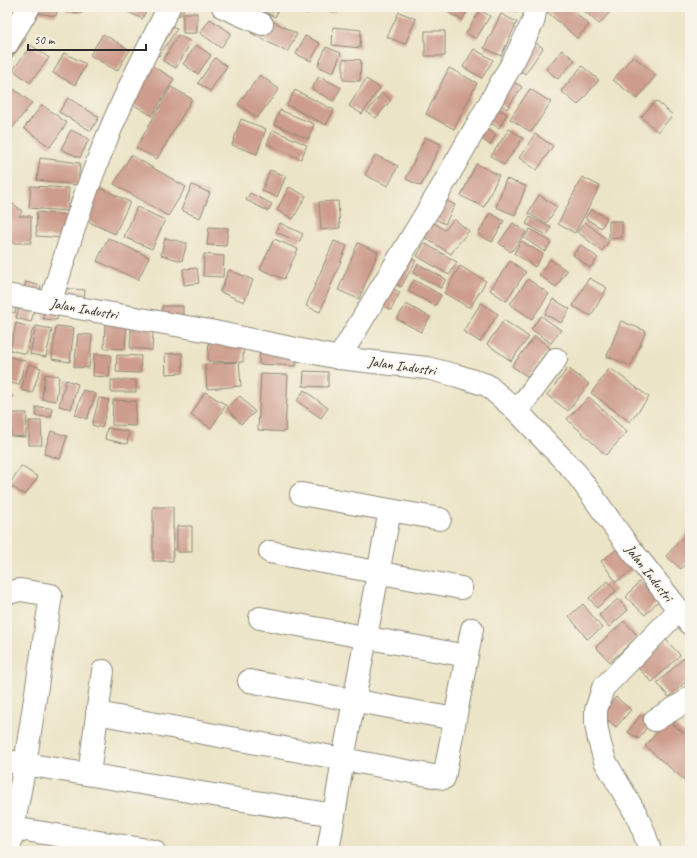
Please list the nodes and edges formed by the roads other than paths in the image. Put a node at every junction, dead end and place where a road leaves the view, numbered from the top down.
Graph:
1 (29, 7) edge
2 (169, 7) edge
3 (223, 7) edge
4 (536, 7) edge
5 (262, 24) dead end
6 (7, 44) edge
7 (7, 295) edge
8 (50, 303) junction
9 (339, 358) junction
10 (556, 359) dead end
11 (517, 411) junction
12 (301, 494) dead end
13 (390, 510) junction
14 (440, 519) dead end
15 (270, 552) dead end
16 (378, 572) junction
17 (461, 588) dead end
18 (7, 593) edge
19 (684, 617) edge
20 (260, 618) dead end
21 (472, 629) dead end
22 (366, 637) junction
23 (467, 656) junction
24 (103, 671) dead end
25 (249, 681) dead end
26 (690, 697) edge
27 (355, 700) junction
28 (97, 713) junction
29 (456, 718) junction
30 (655, 720) dead end
31 (343, 759) junction
32 (16, 762) edge
33 (89, 774) junction
34 (334, 815) junction
35 (10, 828) edge
36 (9, 851) edge
37 (154, 851) edge
38 (328, 851) edge
39 (649, 851) edge

1 - 6 street
2 - 8 street
3 - 5 street
4 - 9 street
7 - 8 street, Jalan Industri
8 - 9 street, Jalan Industri
9 - 11 street, Jalan Industri
10 - 11 street
11 - 19 street, Jalan Industri
12 - 13 street
13 - 14 street
13 - 16 street
15 - 16 street
16 - 17 street
16 - 22 street
18 - 32 street
19 - 39 street
20 - 22 street
21 - 23 street
22 - 23 street
22 - 27 street
23 - 29 street
24 - 28 street
25 - 27 street
26 - 30 street
27 - 29 street
27 - 31 street
28 - 31 street
28 - 33 street
29 - 31 street
31 - 34 street
32 - 33 street
32 - 35 street
33 - 34 street
34 - 38 street
35 - 36 street
35 - 37 street

